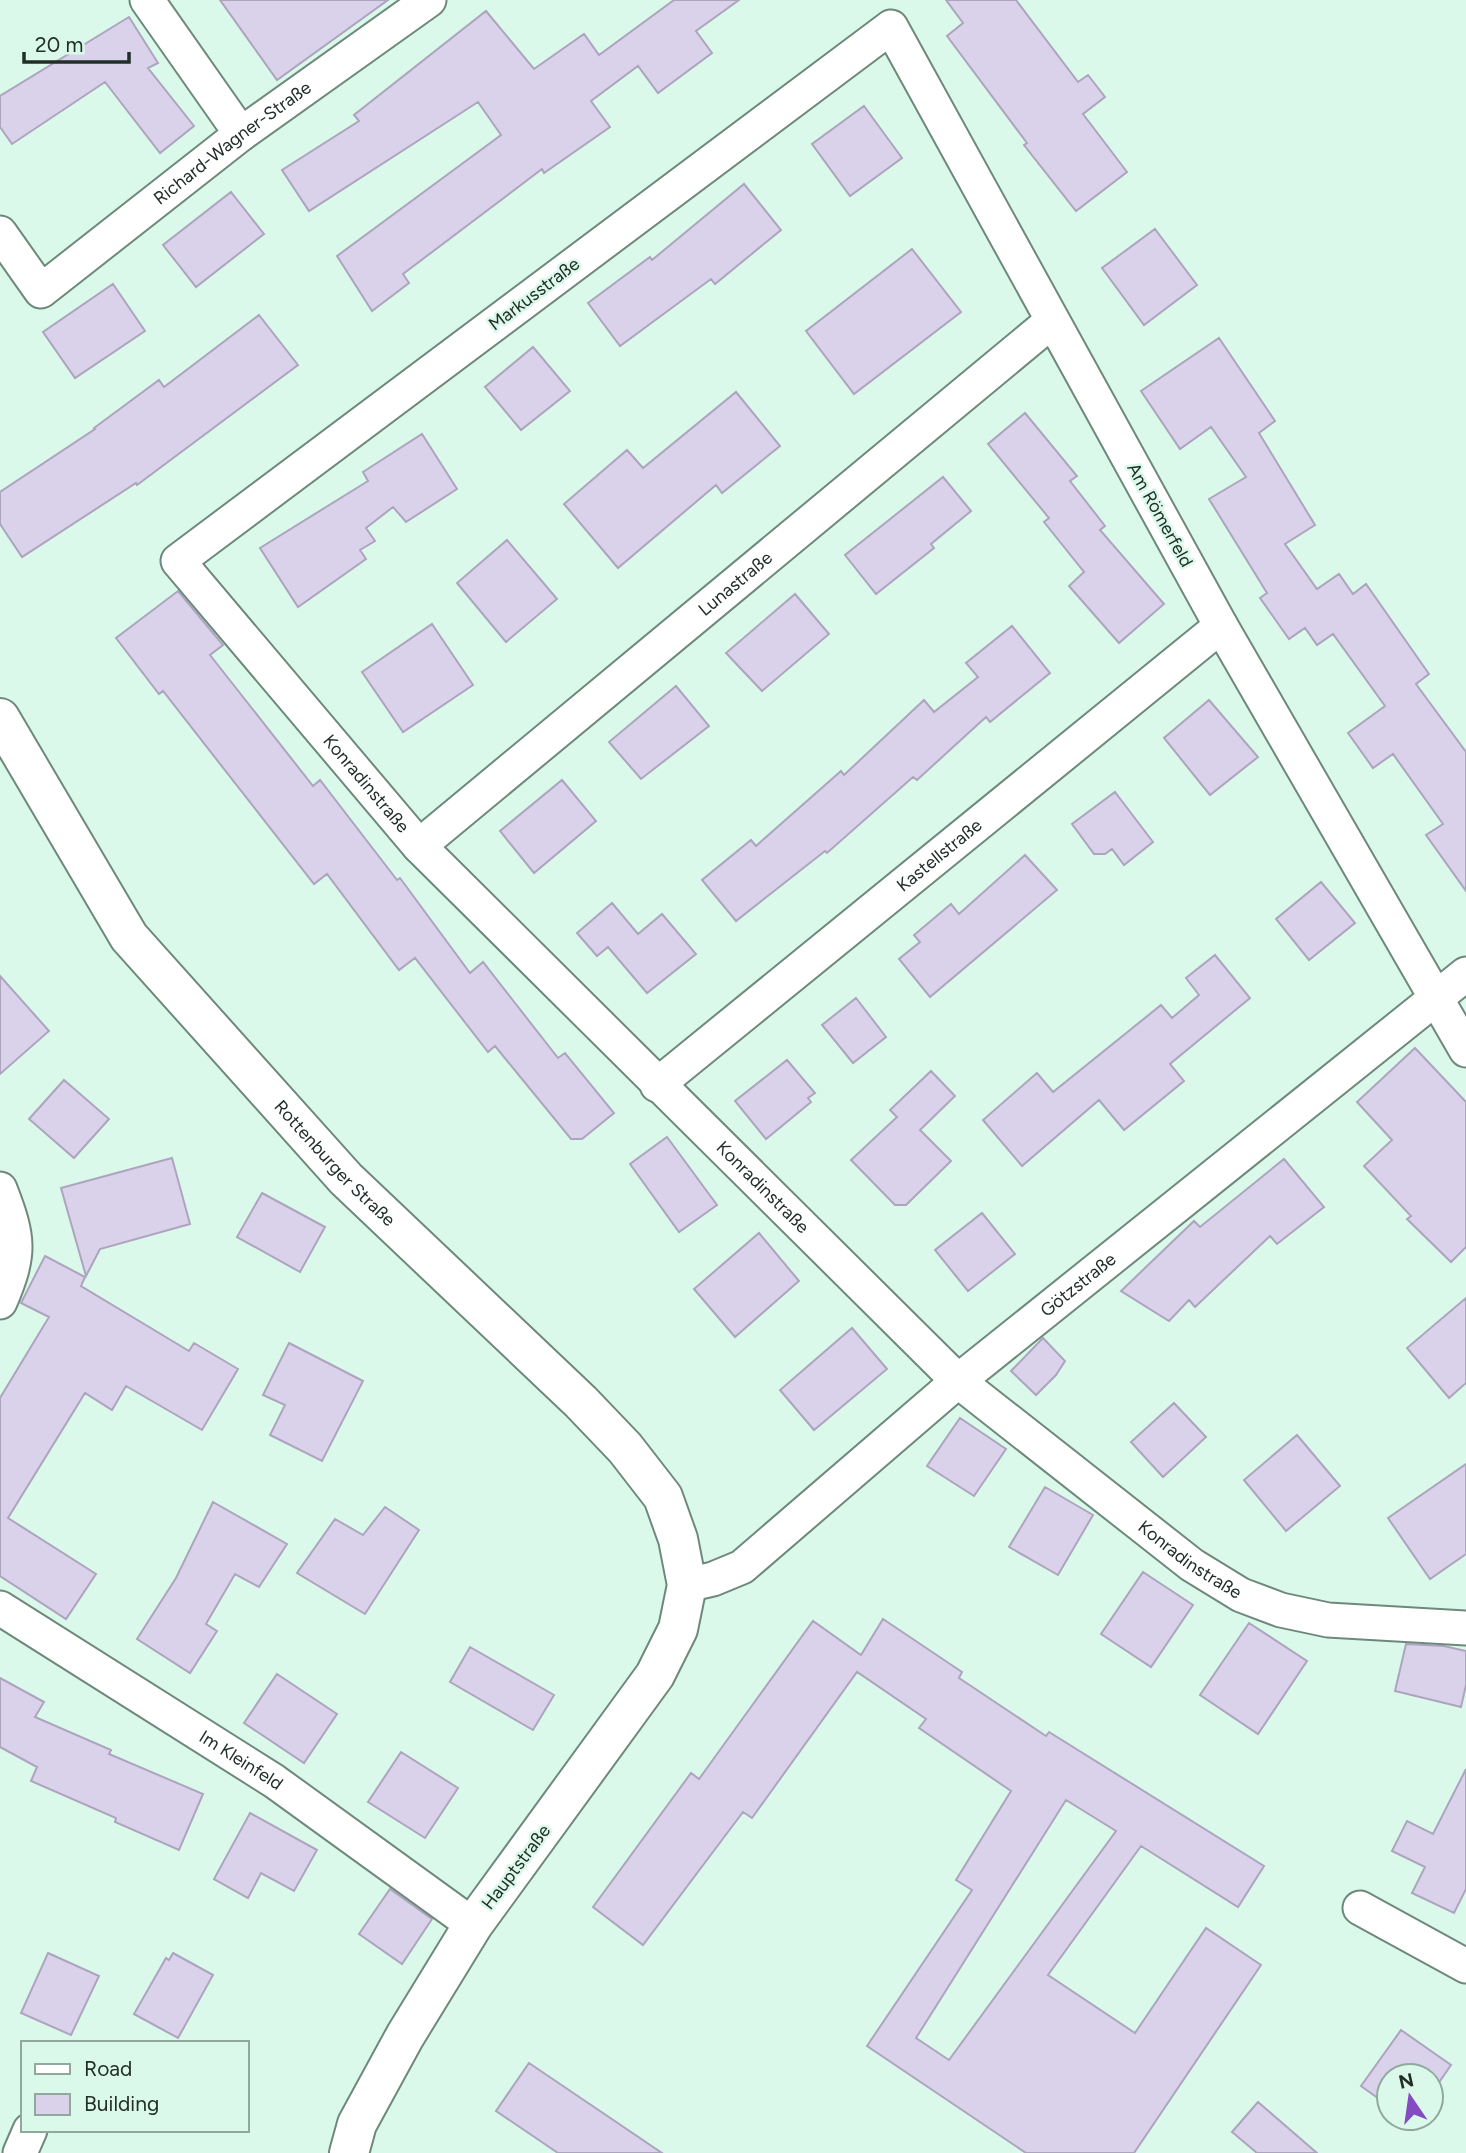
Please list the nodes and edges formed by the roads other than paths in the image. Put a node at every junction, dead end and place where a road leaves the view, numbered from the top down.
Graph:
1 (147, 0) edge
2 (429, 0) edge
3 (891, 27) joint
4 (241, 134) junction
5 (0, 233) edge
6 (1052, 321) junction
7 (178, 561) joint
8 (1222, 626) junction
9 (0, 718) edge
10 (419, 846) junction
11 (1466, 974) edge
12 (1435, 999) junction
13 (1466, 1049) edge
14 (657, 1085) junction
15 (0, 1189) edge
16 (0, 1302) edge
17 (958, 1381) junction
18 (687, 1585) junction
19 (0, 1608) edge
20 (1466, 1628) edge
21 (1360, 1908) dead end
22 (473, 1925) junction
23 (1466, 1966) edge
24 (29, 2132) edge
25 (20, 2153) edge
26 (349, 2153) edge

1 - 4 street
2 - 4 street, Richard-Wagner-Straße
3 - 6 street, Am Römerfeld
3 - 7 street, Markusstraße
4 - 5 street, Richard-Wagner-Straße
6 - 8 street, Am Römerfeld
6 - 10 street, Lunastraße
7 - 10 street, Konradinstraße
8 - 12 street, Am Römerfeld
8 - 14 street, Kastellstraße
9 - 18 street, Rottenburger Straße
10 - 14 street, Konradinstraße
11 - 12 street, Götzstraße
12 - 13 street, Am Römerfeld
12 - 17 street, Götzstraße
14 - 17 street, Konradinstraße
15 - 16 street
17 - 18 street, Götzstraße
17 - 20 street, Konradinstraße
18 - 22 street, Hauptstraße
19 - 22 street, Im Kleinfeld
21 - 23 street
22 - 26 street, Hauptstraße
24 - 25 street

